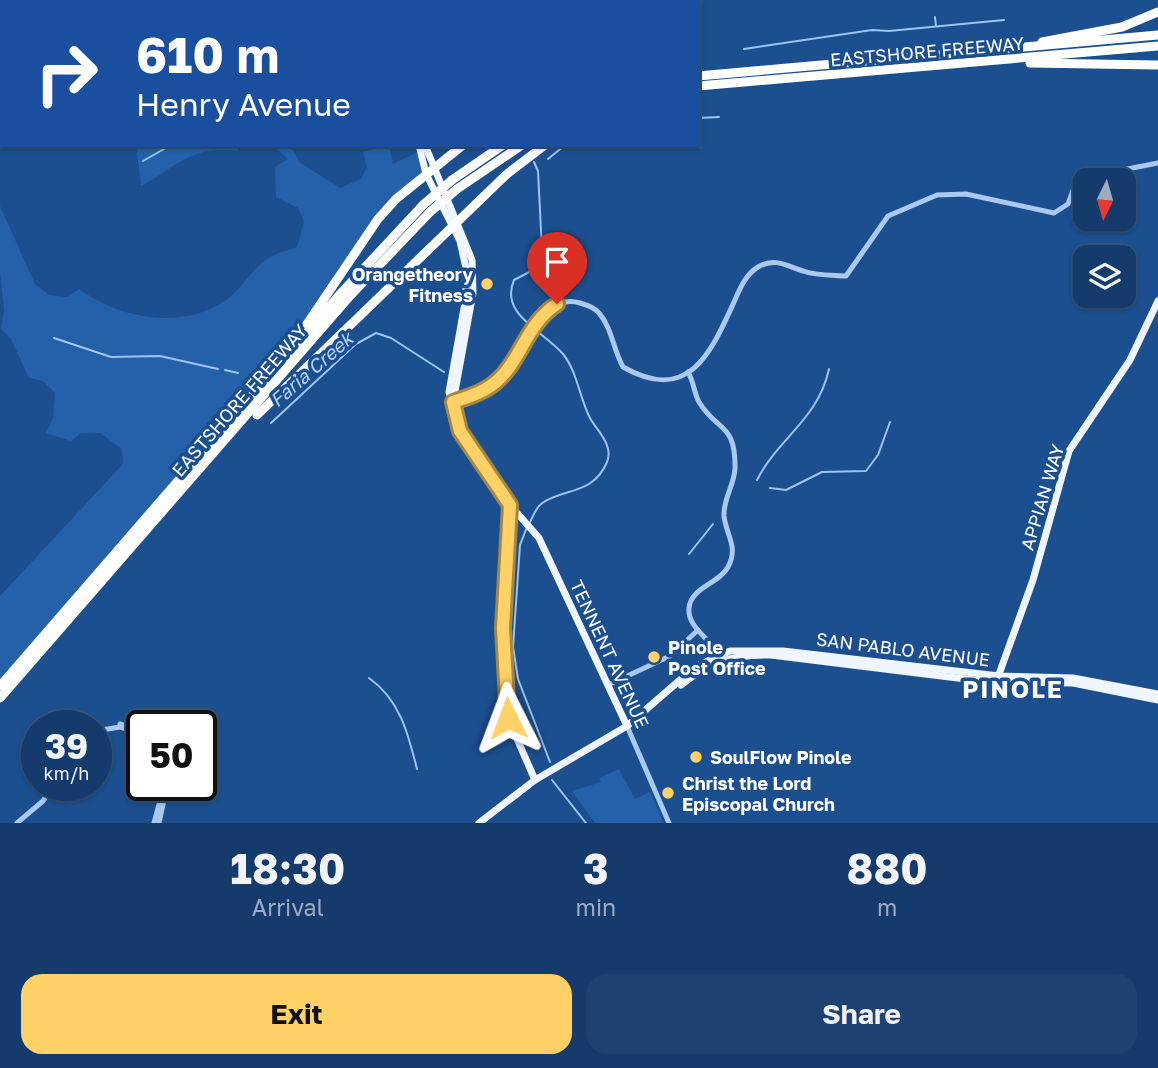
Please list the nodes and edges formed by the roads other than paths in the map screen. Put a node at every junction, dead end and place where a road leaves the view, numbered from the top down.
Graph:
1 (1158, 12) edge
2 (1158, 36) edge
3 (1158, 46) edge
4 (1030, 48) junction
5 (969, 64) junction
6 (1158, 65) edge
7 (700, 76) edge
8 (700, 86) edge
9 (420, 147) edge
10 (425, 147) edge
11 (460, 147) edge
12 (501, 147) edge
13 (519, 147) edge
14 (542, 147) edge
15 (1158, 163) edge
16 (429, 171) junction
17 (454, 185) junction
18 (427, 208) junction
19 (456, 224) junction
20 (1158, 301) edge
21 (688, 372) junction
22 (271, 374) junction
23 (453, 402) junction
24 (236, 430) junction
25 (510, 505) junction
26 (528, 526) junction
27 (509, 529) junction
28 (698, 630) junction
29 (719, 657) junction
30 (1005, 657) junction
31 (1016, 677) junction
32 (997, 680) junction
33 (608, 685) junction
34 (0, 686) edge
35 (1158, 694) edge
36 (0, 698) edge
37 (1158, 700) edge
38 (622, 714) junction
39 (638, 717) junction
40 (627, 726) junction
41 (535, 780) junction
42 (43, 801) edge
43 (47, 801) edge
44 (162, 801) edge
45 (17, 823) edge
46 (23, 823) edge
47 (157, 823) edge
48 (480, 823) edge
49 (669, 823) edge

1 - 4 highway
2 - 4 highway, EASTSHORE FREEWAY
3 - 5 highway, EASTSHORE FREEWAY
4 - 7 highway, EASTSHORE FREEWAY
5 - 6 highway
5 - 8 highway, EASTSHORE FREEWAY
9 - 16 main road
10 - 16 main road
11 - 16 highway
12 - 17 highway, EASTSHORE FREEWAY
13 - 17 highway, EASTSHORE FREEWAY
14 - 19 highway
15 - 21 street
16 - 19 main road, TENNENT AVENUE
16 - 22 highway
17 - 18 highway, EASTSHORE FREEWAY, bridge
18 - 22 highway, EASTSHORE FREEWAY
18 - 24 highway, EASTSHORE FREEWAY
19 - 23 main road, TENNENT AVENUE
19 - 24 highway
20 - 30 main road, APPIAN WAY
21 - 23 street
21 - 28 street
22 - 34 highway, EASTSHORE FREEWAY
23 - 25 main road, TENNENT AVENUE
24 - 36 highway, EASTSHORE FREEWAY
25 - 26 main road, TENNENT AVENUE
25 - 27 main road
26 - 27 main road
26 - 33 main road, TENNENT AVENUE
27 - 41 main road
28 - 29 street
28 - 33 street
29 - 32 main road, SAN PABLO AVENUE
29 - 39 main road, SAN PABLO AVENUE
30 - 31 main road
30 - 32 main road, APPIAN WAY
31 - 32 main road, SAN PABLO AVENUE
31 - 35 main road, SAN PABLO AVENUE
32 - 37 main road, SAN PABLO AVENUE
33 - 38 main road, TENNENT AVENUE
38 - 39 main road
38 - 40 main road, TENNENT AVENUE
39 - 40 main road, SAN PABLO AVENUE
40 - 41 main road, SAN PABLO AVENUE
40 - 49 street, TENNENT AVENUE
41 - 48 main road, SAN PABLO AVENUE
42 - 45 street
43 - 46 street
44 - 47 street

